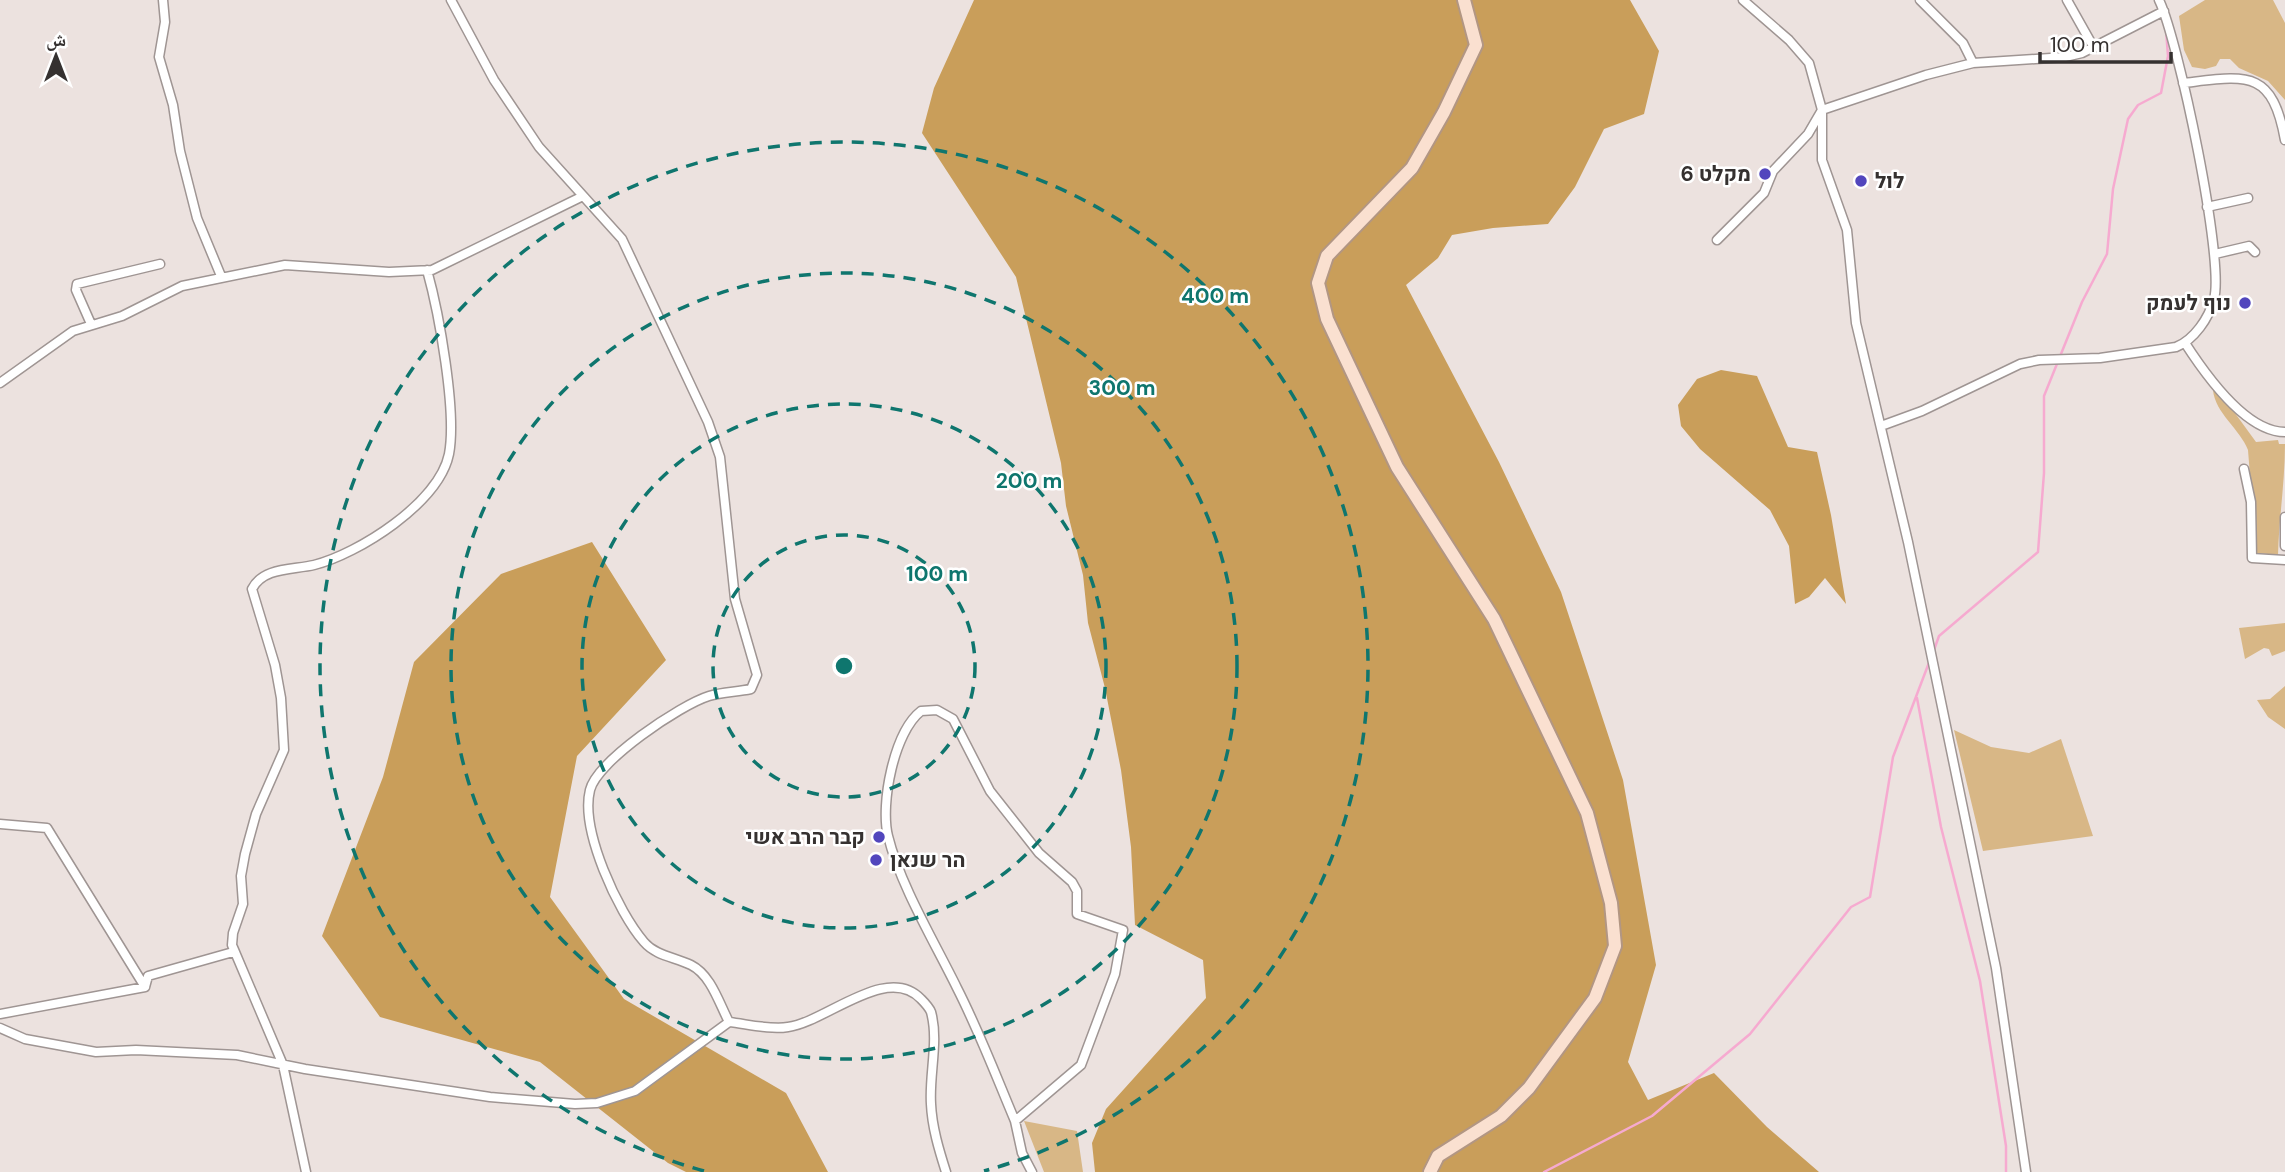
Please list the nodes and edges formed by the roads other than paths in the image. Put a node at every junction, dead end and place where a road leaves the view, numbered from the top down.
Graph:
1 (163, 0) edge
2 (451, 0) edge
3 (1464, 0) edge
4 (1743, 0) edge
5 (1920, 0) edge
6 (2067, 0) edge
7 (2159, 0) edge
8 (2164, 11) junction
9 (2094, 48) junction
10 (1973, 64) junction
11 (2183, 83) junction
12 (1822, 110) junction
13 (2285, 141) edge
14 (583, 196) junction
15 (2248, 198) dead end
16 (2207, 207) junction
17 (1717, 240) dead end
18 (2255, 252) dead end
19 (2215, 254) junction
20 (160, 264) dead end
21 (427, 270) junction
22 (221, 276) junction
23 (91, 324) junction
24 (2185, 344) junction
25 (0, 383) edge
26 (1881, 426) junction
27 (2285, 432) edge
28 (2244, 469) dead end
29 (2285, 517) edge
30 (2285, 547) edge
31 (2285, 560) edge
32 (0, 824) edge
33 (233, 952) junction
34 (145, 987) junction
35 (0, 1013) edge
36 (729, 1021) junction
37 (0, 1028) edge
38 (284, 1065) junction
39 (1015, 1121) junction
40 (306, 1172) edge
41 (946, 1172) edge
42 (1032, 1172) edge
43 (1430, 1172) edge
44 (2026, 1172) edge

1 - 22 street
2 - 14 street
3 - 43 main road
4 - 12 street
5 - 10 street
6 - 9 street
7 - 8 street
8 - 9 street
8 - 11 street
9 - 10 street
10 - 12 street
11 - 13 street
11 - 16 street
12 - 17 street
12 - 26 street
14 - 21 street
14 - 36 street
15 - 16 street
16 - 19 street
18 - 19 street
19 - 24 street
20 - 23 street
21 - 22 street
21 - 33 street
22 - 23 street
23 - 25 street
24 - 26 street
24 - 27 street
26 - 44 street
28 - 31 street
29 - 30 street
32 - 34 street
33 - 34 street
33 - 38 street
34 - 35 street
36 - 38 street
36 - 41 street
37 - 38 street
38 - 40 street
39 - 39 street
39 - 42 street

